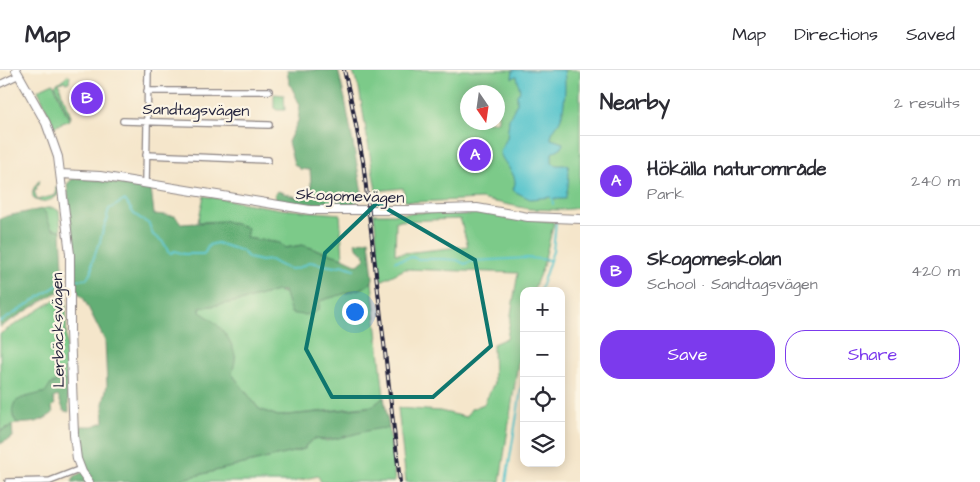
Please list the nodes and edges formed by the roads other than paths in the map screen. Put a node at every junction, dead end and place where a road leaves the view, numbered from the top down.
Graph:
1 (148, 70) edge
2 (17, 72) edge
3 (0, 84) edge
4 (147, 91) junction
5 (269, 91) dead end
6 (123, 121) dead end
7 (147, 122) junction
8 (269, 125) dead end
9 (146, 155) junction
10 (268, 160) dead end
11 (61, 174) junction
12 (146, 183) junction
13 (580, 219) edge
14 (81, 469) junction
15 (8, 482) edge
16 (89, 482) edge

1 - 4 street
2 - 3 street
2 - 11 street, Lerbäcksvägen
4 - 5 street
4 - 7 street
6 - 7 street, Sandtagsvägen
7 - 8 street, Sandtagsvägen
7 - 9 street
9 - 10 street
9 - 12 street
11 - 12 street, Skogomevägen
11 - 14 street, Lerbäcksvägen
12 - 13 street, Skogomevägen
14 - 15 street
14 - 16 street, Lerbäcksvägen

